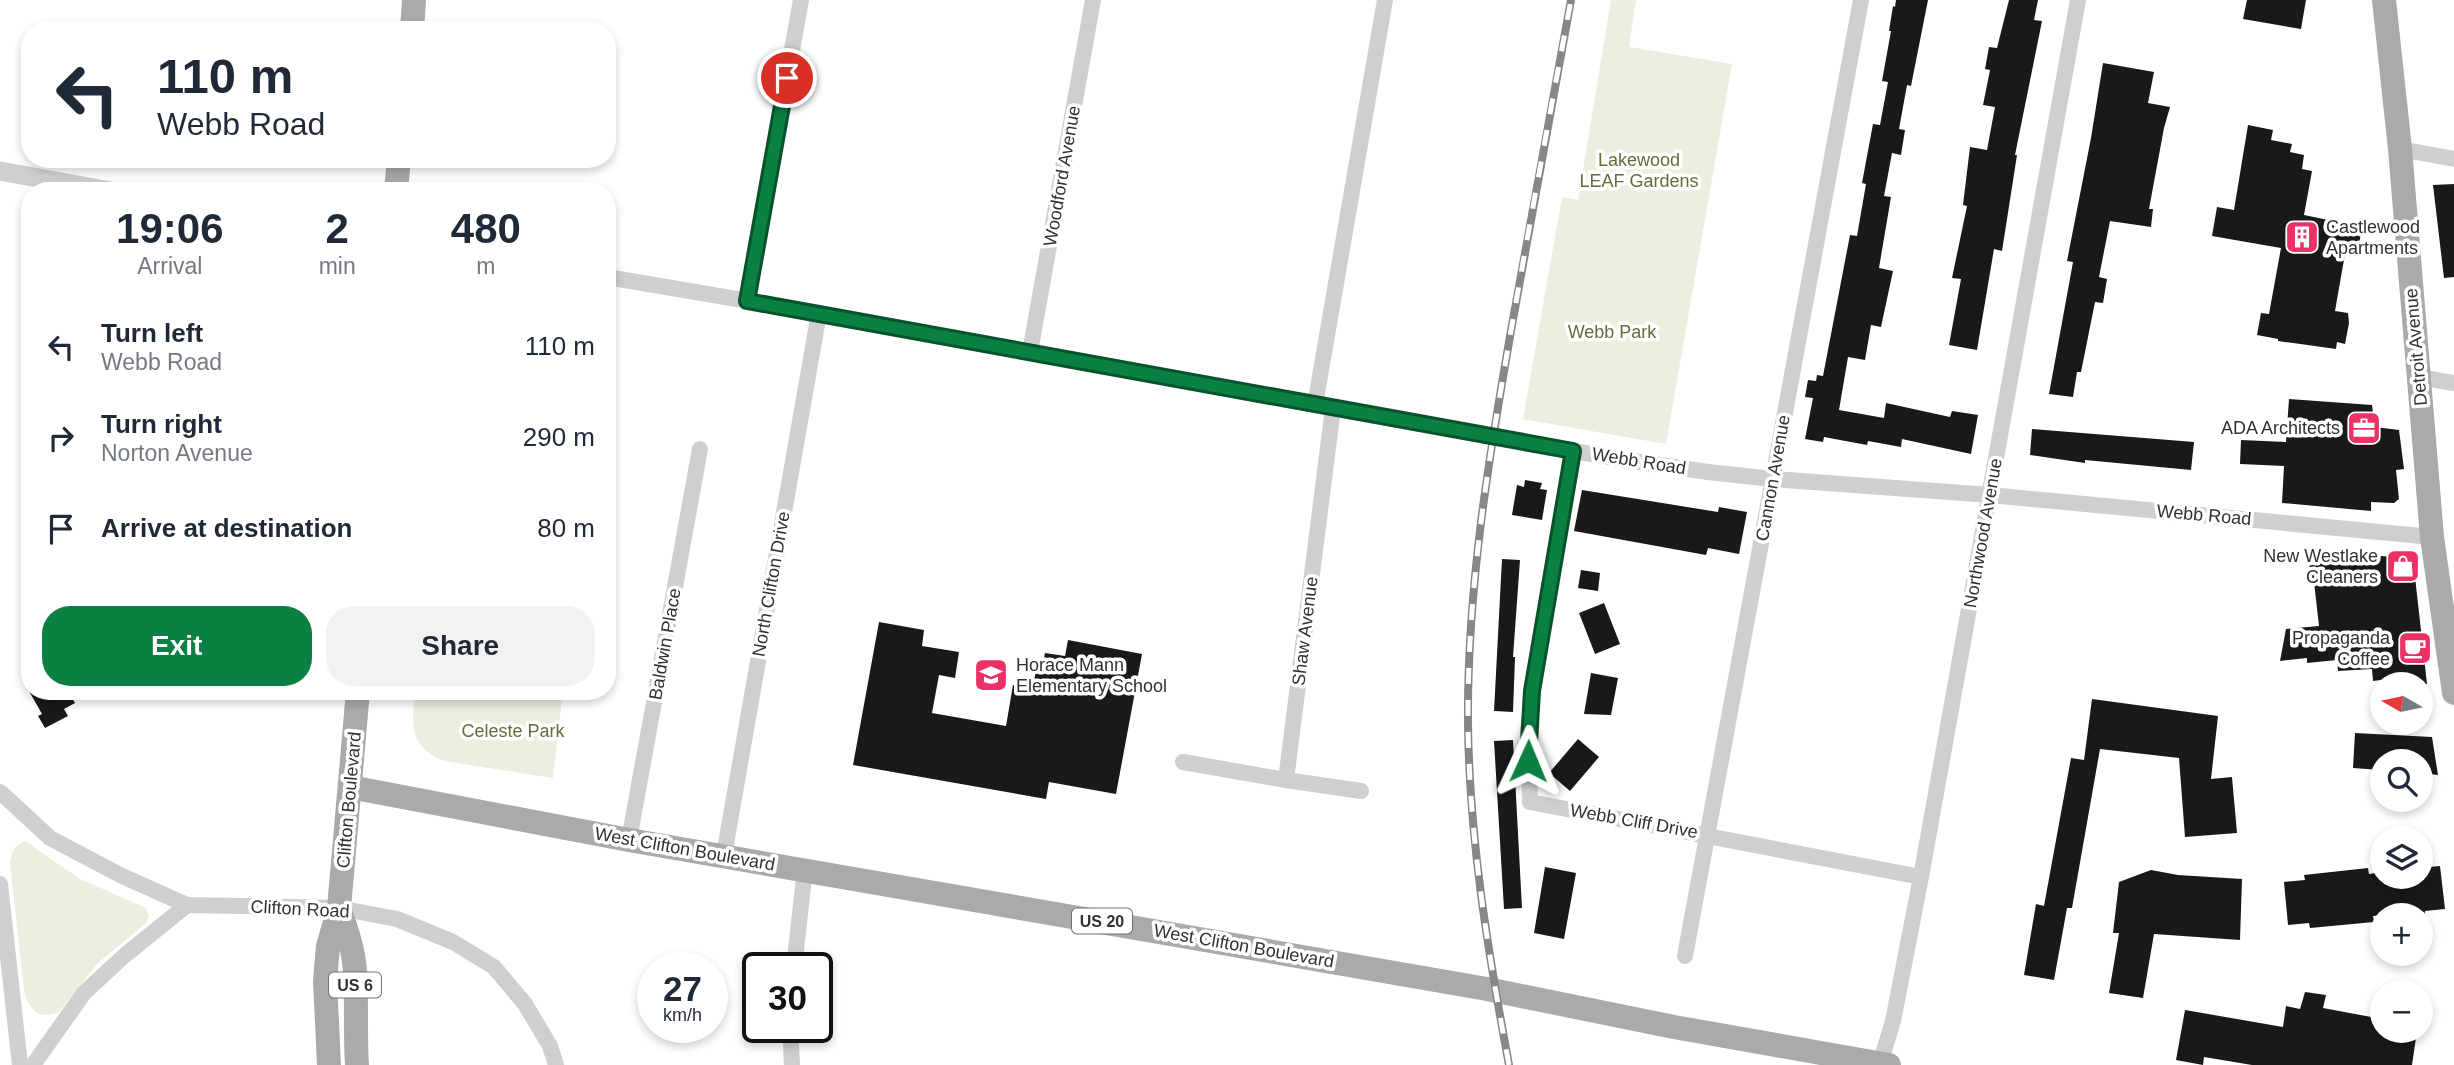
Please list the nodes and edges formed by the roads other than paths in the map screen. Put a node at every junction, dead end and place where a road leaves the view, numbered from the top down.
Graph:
1 (414, 0) edge
2 (801, 0) edge
3 (1093, 0) edge
4 (1385, 0) edge
5 (1861, 0) edge
6 (2078, 0) edge
7 (2384, 0) edge
8 (413, 21) edge
9 (2400, 149) junction
10 (2454, 159) edge
11 (0, 171) edge
12 (61, 182) edge
13 (616, 279) edge
14 (747, 301) junction
15 (819, 313) junction
16 (1030, 352) junction
17 (2419, 377) junction
18 (2454, 383) edge
19 (1315, 405) junction
20 (1333, 408) junction
21 (701, 449) dead end
22 (1573, 451) junction
23 (1773, 479) junction
24 (1990, 495) junction
25 (2432, 537) junction
26 (2454, 693) edge
27 (357, 700) edge
28 (1183, 762) dead end
29 (1286, 780) junction
30 (350, 787) junction
31 (1361, 791) dead end
32 (0, 792) edge
33 (1706, 834) junction
34 (629, 840) junction
35 (724, 855) junction
36 (805, 870) junction
37 (1921, 877) junction
38 (0, 884) edge
39 (187, 905) junction
40 (339, 908) junction
41 (796, 952) edge
42 (1685, 956) dead end
43 (791, 1043) edge
44 (1884, 1064) edge
45 (20, 1065) edge
46 (33, 1065) edge
47 (329, 1065) edge
48 (357, 1065) edge
49 (556, 1065) edge
50 (792, 1065) edge

1 - 8 main road
2 - 14 street
3 - 16 street, Woodford Avenue
4 - 19 street
5 - 23 street, Cannon Avenue
6 - 24 street, Northwood Avenue
7 - 9 main road, Detroit Avenue
9 - 10 street
9 - 17 main road, Detroit Avenue
11 - 12 street
13 - 14 street, Webb Road
14 - 15 street, Webb Road
15 - 16 street, Webb Road
15 - 35 street, North Clifton Drive
16 - 19 street, Webb Road
17 - 18 street
17 - 25 main road, Detroit Avenue
19 - 20 street, Webb Road
20 - 22 street, Webb Road
20 - 29 street, Shaw Avenue
21 - 34 street, Baldwin Place
22 - 23 street, Webb Road
22 - 33 street, Webb Cliff Drive
23 - 24 street, Webb Road
23 - 33 street, Cannon Avenue
24 - 25 street, Webb Road
24 - 37 street, Northwood Avenue
25 - 26 main road, Detroit Avenue
27 - 30 main road, Clifton Boulevard / US 6
28 - 29 street
29 - 31 street
30 - 34 main road, West Clifton Boulevard / US 20
30 - 40 main road, Clifton Boulevard / US 6
32 - 39 street, Clifton Road
33 - 37 street, Webb Cliff Drive
33 - 42 street, Cannon Avenue
34 - 35 main road, West Clifton Boulevard / US 20
35 - 36 main road, West Clifton Boulevard / US 20
36 - 41 street
36 - 44 main road, West Clifton Boulevard / US 20
37 - 44 street, Northwood Avenue
38 - 45 street
39 - 40 street, Clifton Road
39 - 46 street
40 - 47 main road, Clifton Boulevard / US 6
40 - 48 main road, Clifton Boulevard / US 6
40 - 49 street, Clifton Road
43 - 50 street

